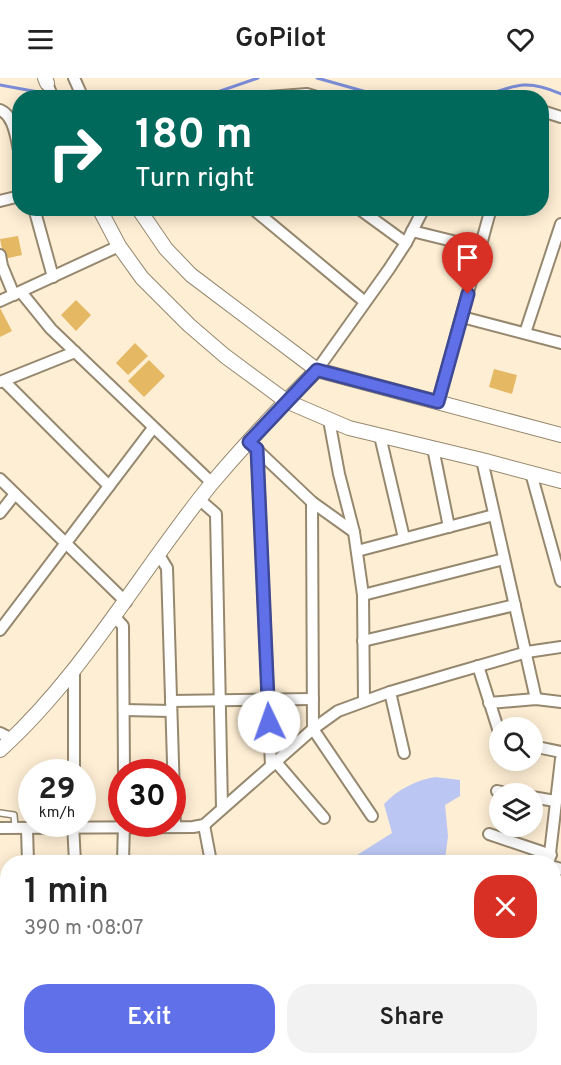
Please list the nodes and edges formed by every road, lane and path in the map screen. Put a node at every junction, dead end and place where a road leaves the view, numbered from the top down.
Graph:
1 (0, 110) edge
2 (12, 123) edge
3 (36, 216) edge
4 (103, 216) edge
5 (143, 216) edge
6 (262, 216) edge
7 (369, 216) edge
8 (420, 216) edge
9 (489, 216) edge
10 (561, 224) edge
11 (412, 231) junction
12 (406, 243) junction
13 (119, 246) junction
14 (481, 248) junction
15 (0, 255) edge
16 (53, 277) junction
17 (18, 293) junction
18 (0, 301) edge
19 (365, 302) junction
20 (462, 317) junction
21 (525, 333) junction
22 (561, 343) edge
23 (75, 352) junction
24 (317, 370) junction
25 (2, 382) edge
26 (286, 401) junction
27 (438, 402) junction
28 (329, 420) junction
29 (153, 428) junction
30 (561, 435) edge
31 (380, 436) junction
32 (253, 446) junction
33 (433, 448) junction
34 (482, 460) junction
35 (531, 473) junction
36 (0, 479) edge
37 (561, 481) edge
38 (212, 483) junction
39 (109, 486) junction
40 (15, 494) junction
41 (200, 500) junction
42 (312, 502) junction
43 (0, 513) edge
44 (494, 515) junction
45 (449, 527) junction
46 (354, 532) junction
47 (404, 538) junction
48 (65, 542) junction
49 (357, 551) junction
50 (159, 555) junction
51 (504, 559) junction
52 (561, 581) edge
53 (363, 595) junction
54 (126, 602) junction
55 (515, 605) junction
56 (115, 617) junction
57 (0, 630) edge
58 (363, 641) junction
59 (561, 648) edge
60 (527, 652) junction
61 (478, 666) junction
62 (74, 667) junction
63 (390, 692) junction
64 (268, 699) junction
65 (313, 699) junction
66 (536, 699) junction
67 (220, 700) junction
68 (364, 700) junction
69 (561, 702) edge
70 (489, 703) junction
71 (171, 706) junction
72 (124, 710) junction
73 (494, 717) edge
74 (313, 729) junction
75 (6, 736) edge
76 (543, 748) edge
77 (0, 750) edge
78 (561, 752) edge
79 (404, 753) dead end
80 (74, 759) edge
81 (124, 759) edge
82 (173, 759) edge
83 (561, 759) edge
84 (273, 764) junction
85 (543, 802) edge
86 (222, 808) junction
87 (557, 808) edge
88 (0, 813) edge
89 (372, 816) dead end
90 (324, 818) dead end
91 (204, 825) junction
92 (186, 826) edge
93 (0, 828) edge
94 (15, 829) joint
95 (27, 837) edge
96 (74, 837) edge
97 (124, 837) edge
98 (496, 837) edge
99 (28, 855) edge
100 (75, 855) edge
101 (123, 855) edge
102 (210, 855) edge
103 (540, 855) edge
104 (551, 855) edge

1 - 2 street
3 - 16 street
4 - 13 street
5 - 24 street
6 - 19 street
7 - 12 street
8 - 11 street
9 - 14 street
10 - 21 street
11 - 12 street
11 - 14 street
12 - 19 street
13 - 16 street
13 - 26 street
14 - 20 street
15 - 17 street
16 - 17 street
17 - 18 street
17 - 23 street
19 - 24 street
20 - 21 street
20 - 27 street
21 - 22 street
23 - 25 street
23 - 29 street
24 - 26 street
24 - 27 street
25 - 39 street
26 - 28 street
26 - 32 street
27 - 30 street
28 - 31 street
28 - 46 street
29 - 38 street
29 - 39 street
31 - 33 street
31 - 47 street
32 - 38 street
32 - 42 street
32 - 64 street
33 - 34 street
33 - 45 street
34 - 35 street
34 - 44 street
35 - 37 street
35 - 52 street
36 - 40 street
38 - 41 street
39 - 48 street
40 - 43 street
40 - 48 street
41 - 50 street
41 - 67 street
42 - 46 street
42 - 65 street
44 - 45 street
44 - 51 street
45 - 47 street
46 - 49 street
47 - 49 street
48 - 54 street
48 - 57 street
49 - 53 street
50 - 54 street
50 - 71 street
51 - 53 street
51 - 55 street
53 - 58 street
54 - 56 street
55 - 58 street
55 - 60 street
56 - 62 street
56 - 72 street
58 - 68 street
59 - 60 street
60 - 61 street
60 - 66 street
61 - 63 street
61 - 70 street
62 - 75 street
62 - 80 street
63 - 68 street
63 - 79 street
64 - 65 street
64 - 67 street
64 - 84 street
65 - 74 street
66 - 69 street
66 - 70 street
67 - 71 street
67 - 86 street
68 - 74 street
70 - 73 street
71 - 72 street
71 - 82 street
72 - 81 street
74 - 84 street
74 - 89 street
75 - 77 street
76 - 78 street
83 - 87 street
84 - 86 street
84 - 90 street
85 - 87 street
86 - 91 street
87 - 104 street
88 - 94 lane
91 - 92 street
91 - 102 street
93 - 94 street
95 - 99 street
96 - 100 street
97 - 101 street
98 - 103 street

